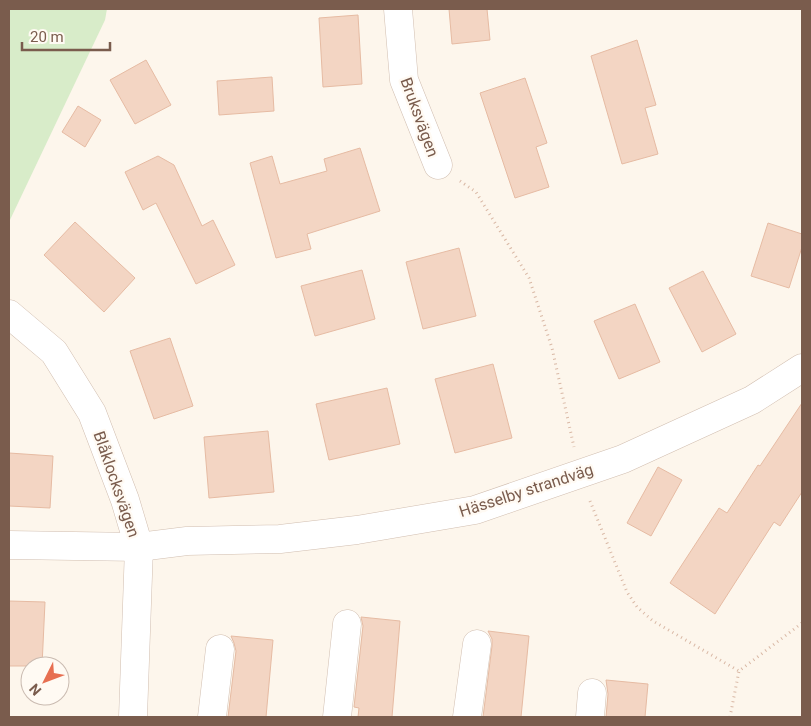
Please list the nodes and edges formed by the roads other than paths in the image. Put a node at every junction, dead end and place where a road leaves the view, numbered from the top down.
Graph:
1 (398, 9) edge
2 (438, 165) road end
3 (9, 314) edge
4 (802, 368) edge
5 (9, 545) edge
6 (139, 547) junction
7 (347, 624) dead end
8 (477, 644) dead end
9 (220, 648) dead end
10 (132, 717) edge
11 (212, 717) edge
12 (337, 717) edge
13 (467, 717) edge

1 - 2 street, Bruksvägen
3 - 6 street, Blåklocksvägen
4 - 6 street, Hässelby strandväg
5 - 6 street, Hässelby strandväg
6 - 10 street, Blåklocksvägen
7 - 12 street
8 - 13 street
9 - 11 street

